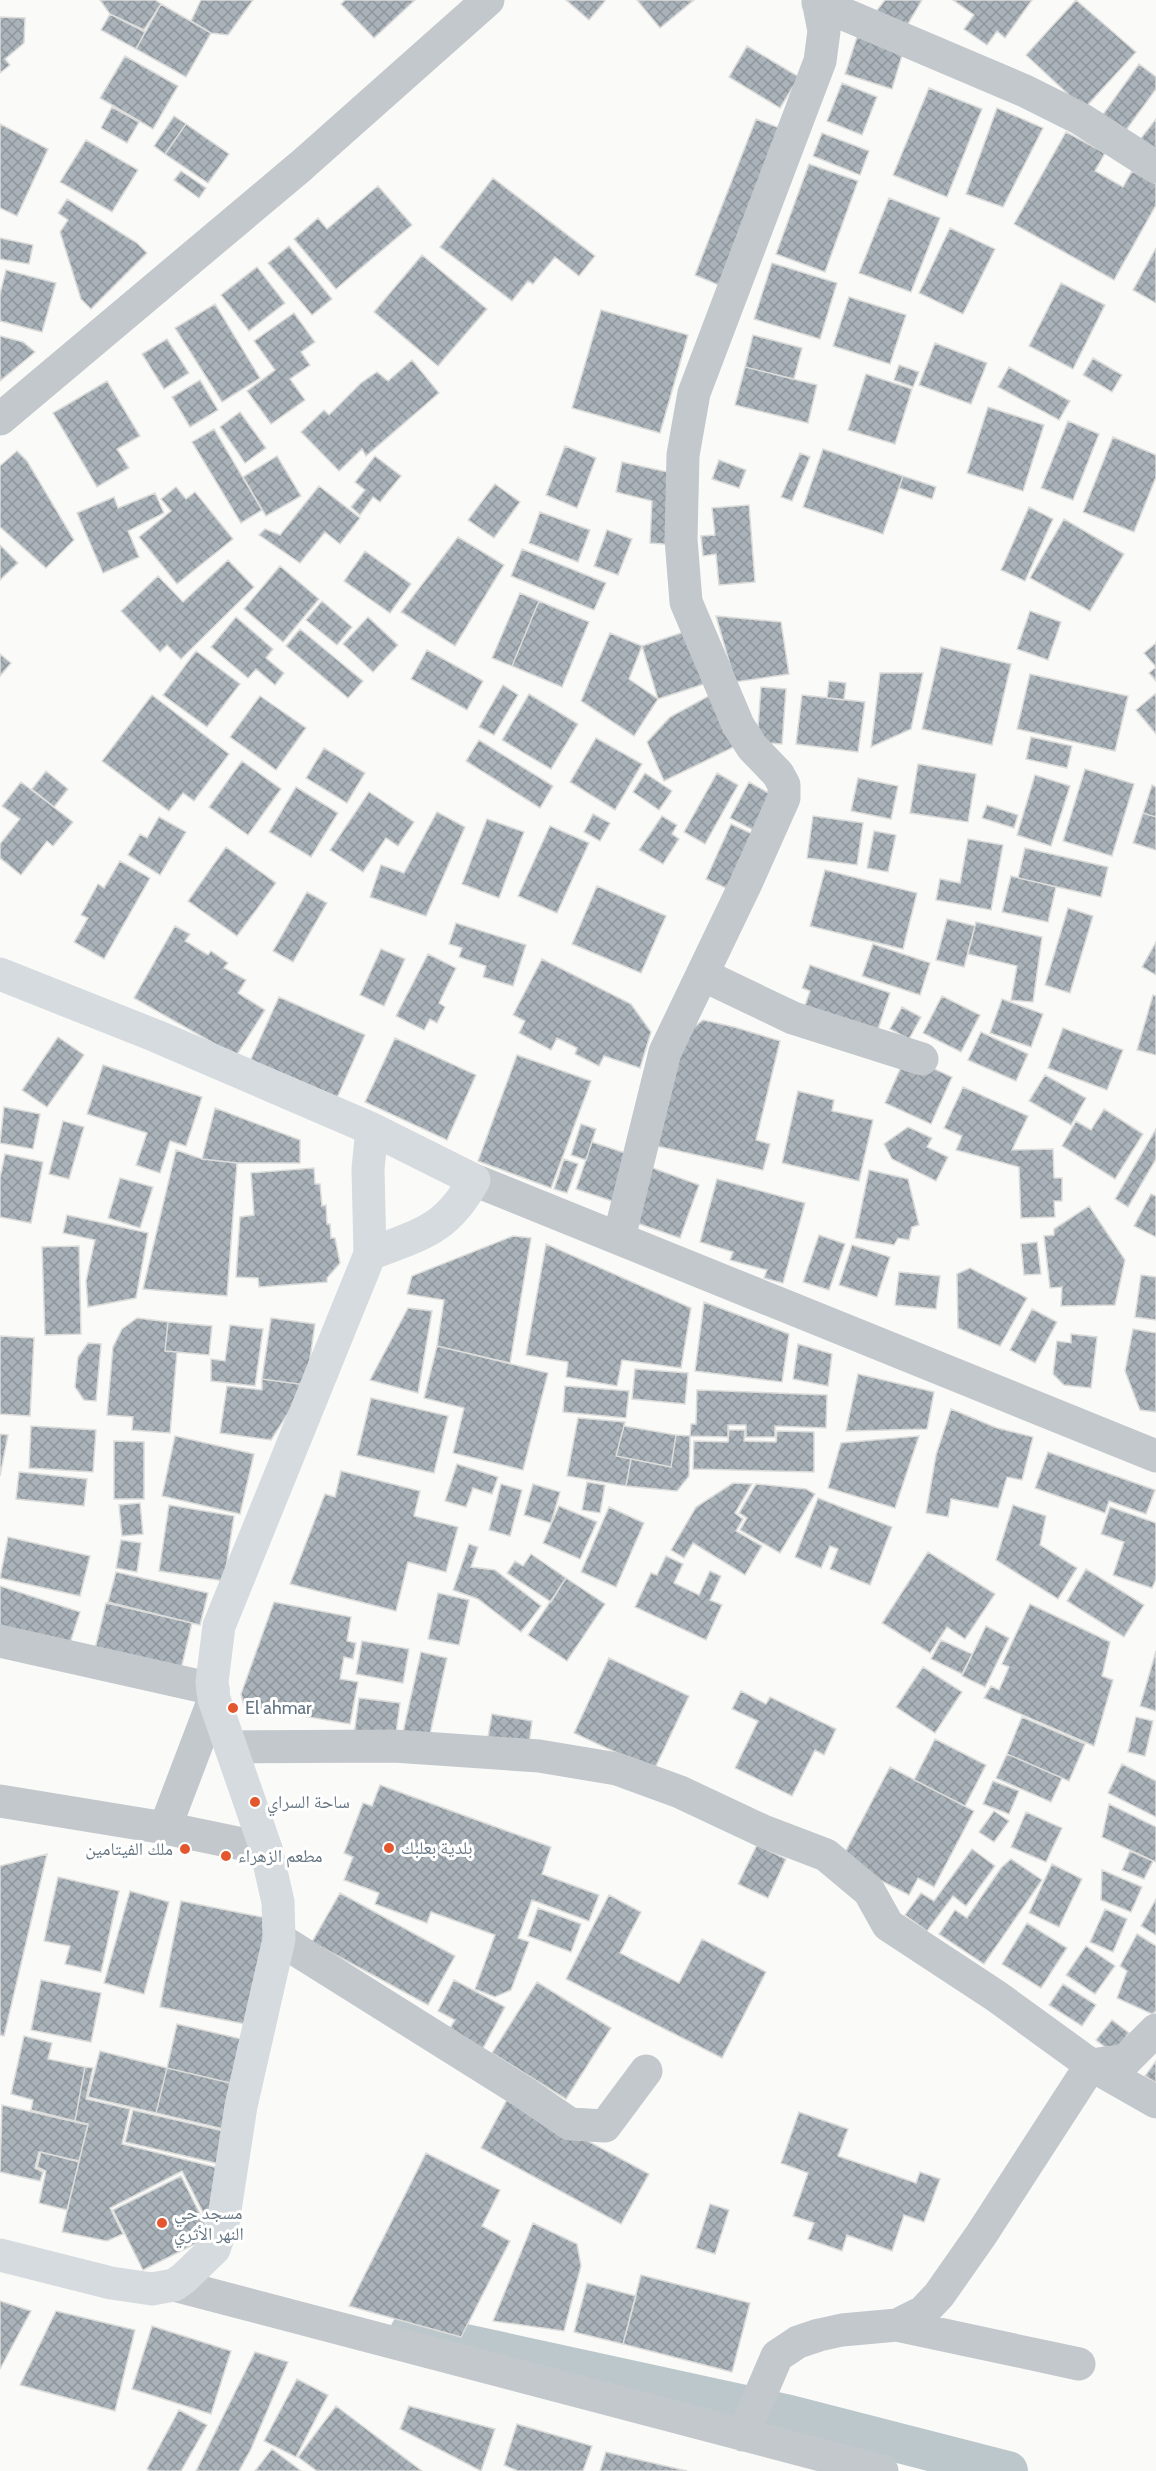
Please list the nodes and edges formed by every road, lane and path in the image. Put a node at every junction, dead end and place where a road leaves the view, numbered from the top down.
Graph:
1 (488, 0) edge
2 (818, 2) edge
3 (1156, 167) edge
4 (0, 420) edge
5 (0, 974) edge
6 (703, 975) junction
7 (922, 1059) dead end
8 (372, 1129) junction
9 (474, 1180) junction
10 (620, 1238) junction
11 (370, 1254) junction
12 (1141, 1442) edge
13 (1156, 1456) edge
14 (0, 1641) edge
15 (213, 1694) junction
16 (231, 1747) junction
17 (0, 1801) edge
18 (165, 1828) junction
19 (266, 1849) junction
20 (279, 1939) junction
21 (1156, 2030) edge
22 (1091, 2065) junction
23 (646, 2071) dead end
24 (1156, 2102) edge
25 (0, 2255) edge
26 (174, 2285) junction
27 (897, 2325) junction
28 (1079, 2364) dead end
29 (747, 2424) junction
30 (882, 2471) edge

1 - 4 street
2 - 3 street
2 - 6 street
5 - 8 main road
6 - 7 street
6 - 10 street
8 - 9 main road
8 - 11 main road
9 - 10 street
9 - 11 main road
10 - 12 street
11 - 15 main road
12 - 13 street
14 - 15 street
15 - 16 main road
15 - 18 street
16 - 19 main road
16 - 22 street
17 - 18 street
18 - 19 street
19 - 20 main road
20 - 23 street
20 - 26 main road
21 - 22 street
22 - 24 street
22 - 27 street
25 - 26 main road
26 - 29 street
27 - 28 street
27 - 29 street
29 - 30 street

